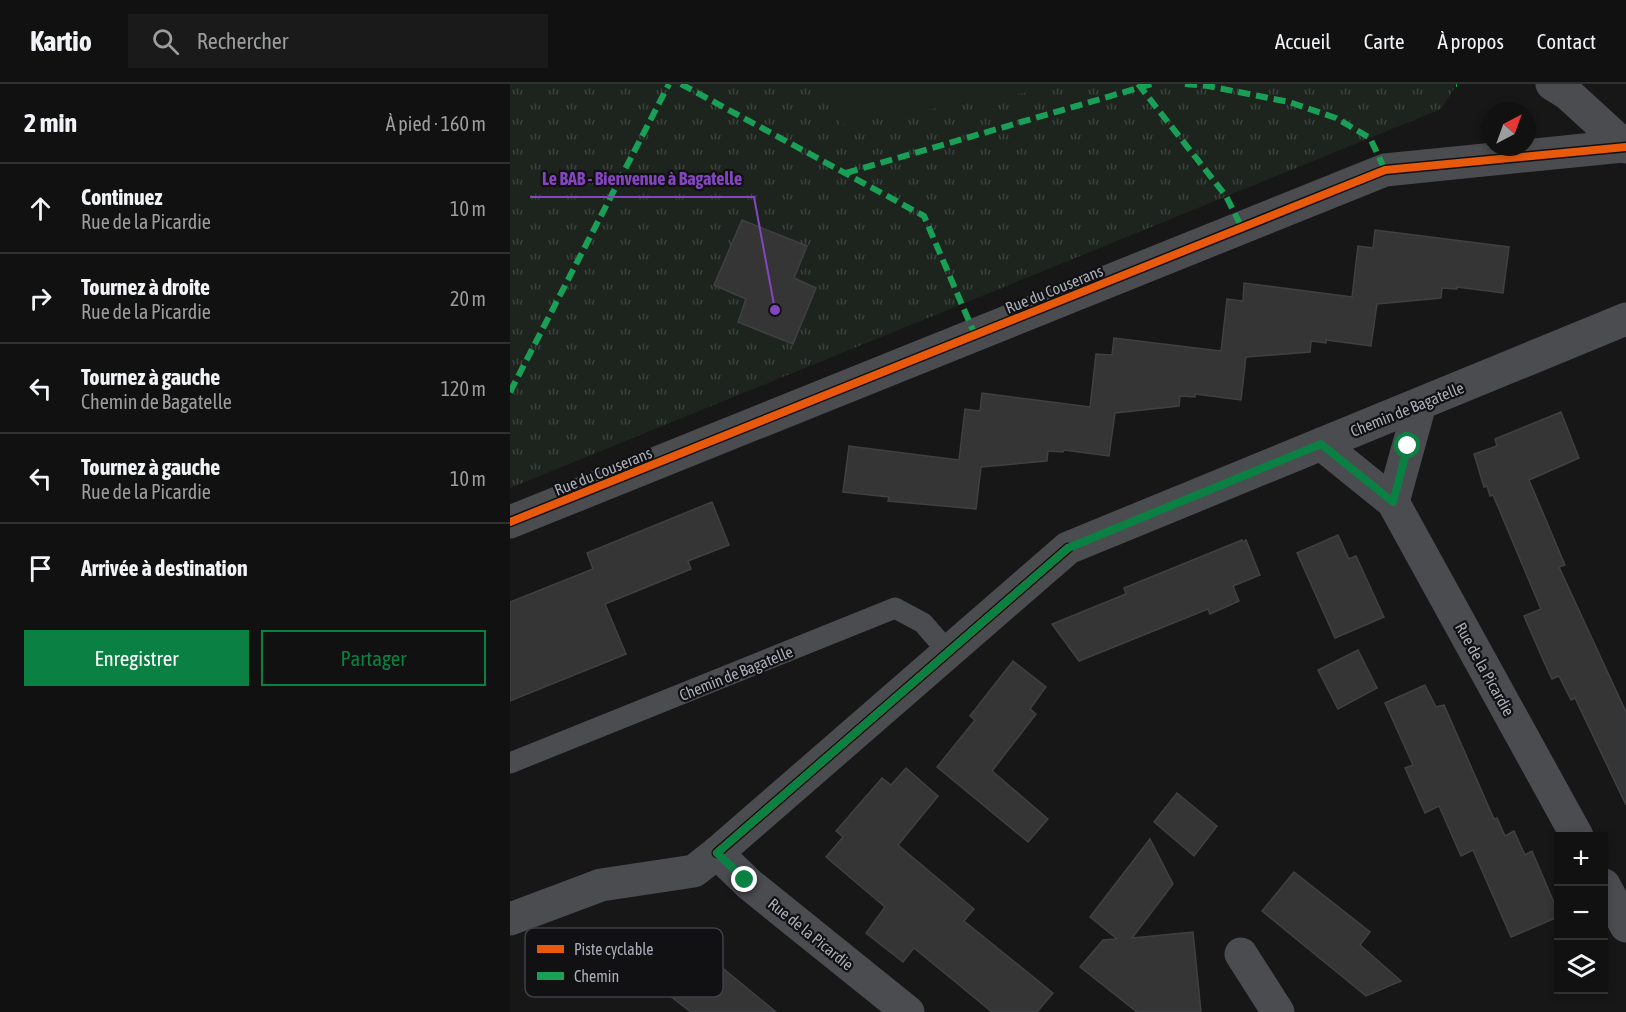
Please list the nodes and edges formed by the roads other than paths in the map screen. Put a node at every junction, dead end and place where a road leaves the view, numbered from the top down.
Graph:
1 (1552, 84) edge
2 (1625, 147) edge
3 (1626, 320) edge
4 (1420, 404) junction
5 (1321, 444) junction
6 (1393, 502) junction
7 (510, 522) edge
8 (949, 653) junction
9 (510, 764) edge
10 (1574, 832) edge
11 (717, 853) junction
12 (1605, 886) edge
13 (510, 919) edge
14 (1626, 926) edge
15 (1241, 954) dead end
16 (908, 1012) edge
17 (1278, 1012) edge

1 - 2 street
2 - 7 street, Rue du Couserans
3 - 4 street, Chemin de Bagatelle
4 - 5 street, Chemin de Bagatelle
4 - 6 street
5 - 6 street, Rue de la Picardie
5 - 8 street, Chemin de Bagatelle
6 - 10 street, Rue de la Picardie
8 - 9 lane, Chemin de Bagatelle
8 - 11 street, Chemin de Bagatelle
11 - 13 street, Chemin de Bagatelle
11 - 16 street, Rue de la Picardie
12 - 14 street
15 - 17 street

